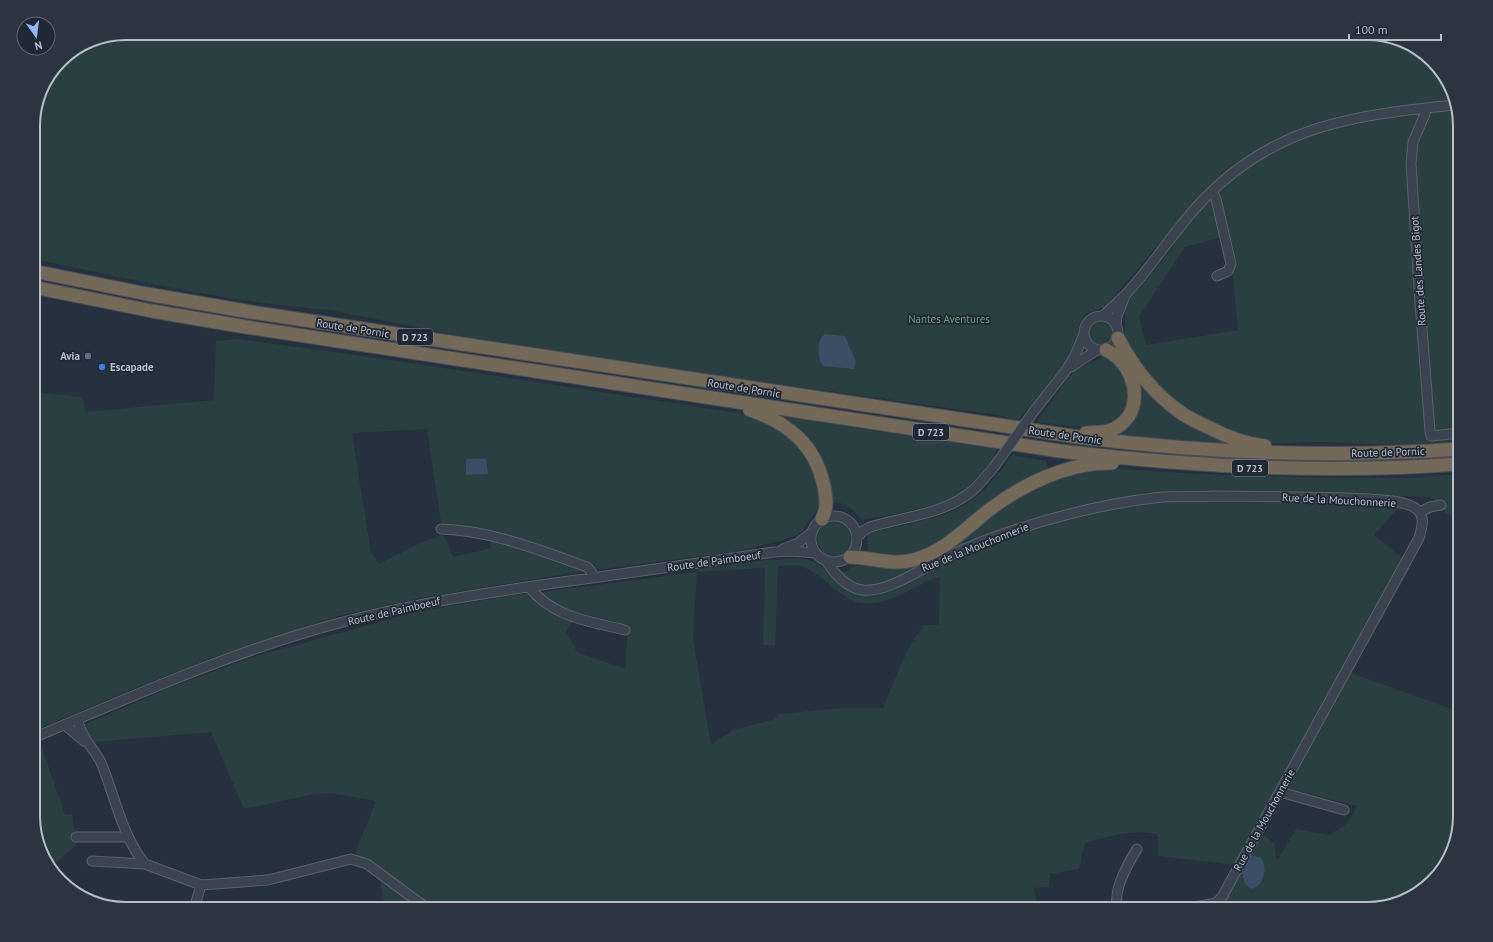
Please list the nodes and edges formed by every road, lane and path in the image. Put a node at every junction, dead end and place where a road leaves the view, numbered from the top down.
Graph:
1 (1450, 105) edge
2 (1426, 108) junction
3 (1212, 191) junction
4 (40, 272) edge
5 (1217, 276) dead end
6 (40, 288) edge
7 (1126, 294) junction
8 (1102, 316) junction
9 (1117, 332) junction
10 (1084, 334) junction
11 (1102, 350) junction
12 (1065, 372) junction
13 (717, 399) junction
14 (1030, 430) junction
15 (1453, 434) edge
16 (1453, 449) edge
17 (1292, 453) junction
18 (1146, 461) junction
19 (1453, 464) edge
20 (1441, 505) dead end
21 (1420, 512) junction
22 (822, 519) junction
23 (850, 522) junction
24 (884, 522) junction
25 (441, 529) dead end
26 (811, 533) junction
27 (857, 538) junction
28 (773, 552) junction
29 (815, 553) junction
30 (846, 559) junction
31 (827, 562) junction
32 (593, 578) junction
33 (846, 582) junction
34 (529, 587) junction
35 (625, 630) dead end
36 (78, 720) junction
37 (65, 725) junction
38 (40, 735) edge
39 (91, 747) junction
40 (1280, 792) junction
41 (1344, 810) dead end
42 (76, 837) dead end
43 (128, 837) junction
44 (1137, 849) dead end
45 (92, 861) dead end
46 (145, 864) junction
47 (201, 885) junction
48 (196, 902) edge
49 (418, 902) edge
50 (1117, 902) edge
51 (1218, 902) edge

1 - 2 street
2 - 3 street
2 - 15 street, Route des Landes Bigot
3 - 5 street
3 - 7 street
4 - 14 highway, Route de Pornic / D 723
6 - 13 highway, Route de Pornic / D 723
7 - 8 street
7 - 9 street
8 - 9 street
8 - 10 street
9 - 11 street
9 - 17 highway
10 - 11 street
10 - 12 street
11 - 12 street
11 - 14 highway
12 - 24 street, bridge
13 - 18 highway, Route de Pornic / D 723
13 - 22 highway
14 - 17 highway, Route de Pornic / D 723
16 - 17 highway, Route de Pornic / D 723
18 - 19 highway, Route de Pornic / D 723
18 - 30 highway
20 - 21 street
21 - 33 street, Rue de la Mouchonnerie
21 - 40 street, Rue de la Mouchonnerie
22 - 23 street
22 - 26 street
23 - 24 street
23 - 27 street
24 - 27 street
25 - 32 street
26 - 28 street, Route de Paimboeuf
26 - 29 street
27 - 30 street
28 - 29 street, Route de Paimboeuf
28 - 32 street, Route de Paimboeuf
29 - 31 street
30 - 31 street
30 - 33 street
31 - 33 street, Rue de la Mouchonnerie
32 - 34 street, Route de Paimboeuf
34 - 35 street
34 - 36 street, Route de Paimboeuf
36 - 37 street, Route de Paimboeuf
36 - 39 street
37 - 38 street, Route de Paimboeuf
37 - 39 street
39 - 43 street
40 - 41 street
40 - 51 street, Rue de la Mouchonnerie
42 - 43 street
43 - 46 street
44 - 50 street
45 - 46 street
46 - 47 street
47 - 48 street
47 - 49 street

